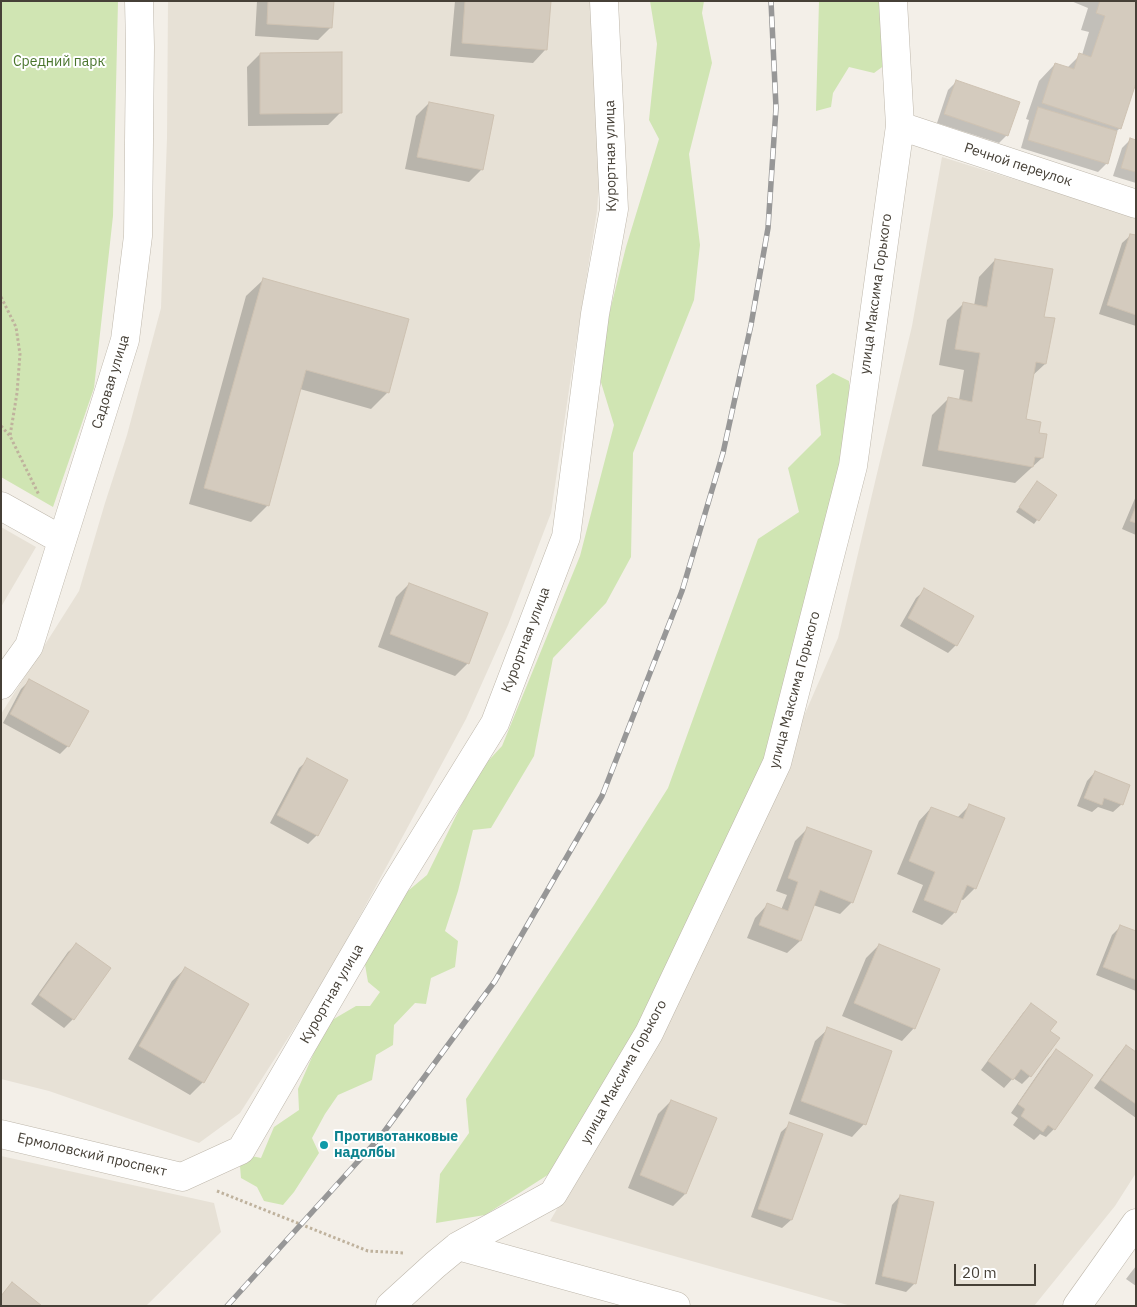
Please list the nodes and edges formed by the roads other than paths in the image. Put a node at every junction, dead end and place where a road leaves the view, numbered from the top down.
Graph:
1 (139, 1) edge
2 (604, 1) edge
3 (892, 1) edge
4 (900, 126) junction
5 (1136, 204) edge
6 (1, 506) edge
7 (62, 540) junction
8 (1, 685) edge
9 (1, 1134) edge
10 (182, 1177) joint
11 (1136, 1223) edge
12 (458, 1246) junction
13 (390, 1306) edge
14 (676, 1306) edge
15 (1077, 1306) edge

1 - 7 street, Садовая улица
2 - 10 street, Курортная улица
3 - 4 street, улица Максима Горького
4 - 5 street, Речной переулок
4 - 12 street, улица Максима Горького
6 - 7 street
7 - 8 street, Садовая улица
9 - 10 street, Ермоловский проспект
11 - 15 street
12 - 13 street, улица Максима Горького
12 - 14 street

